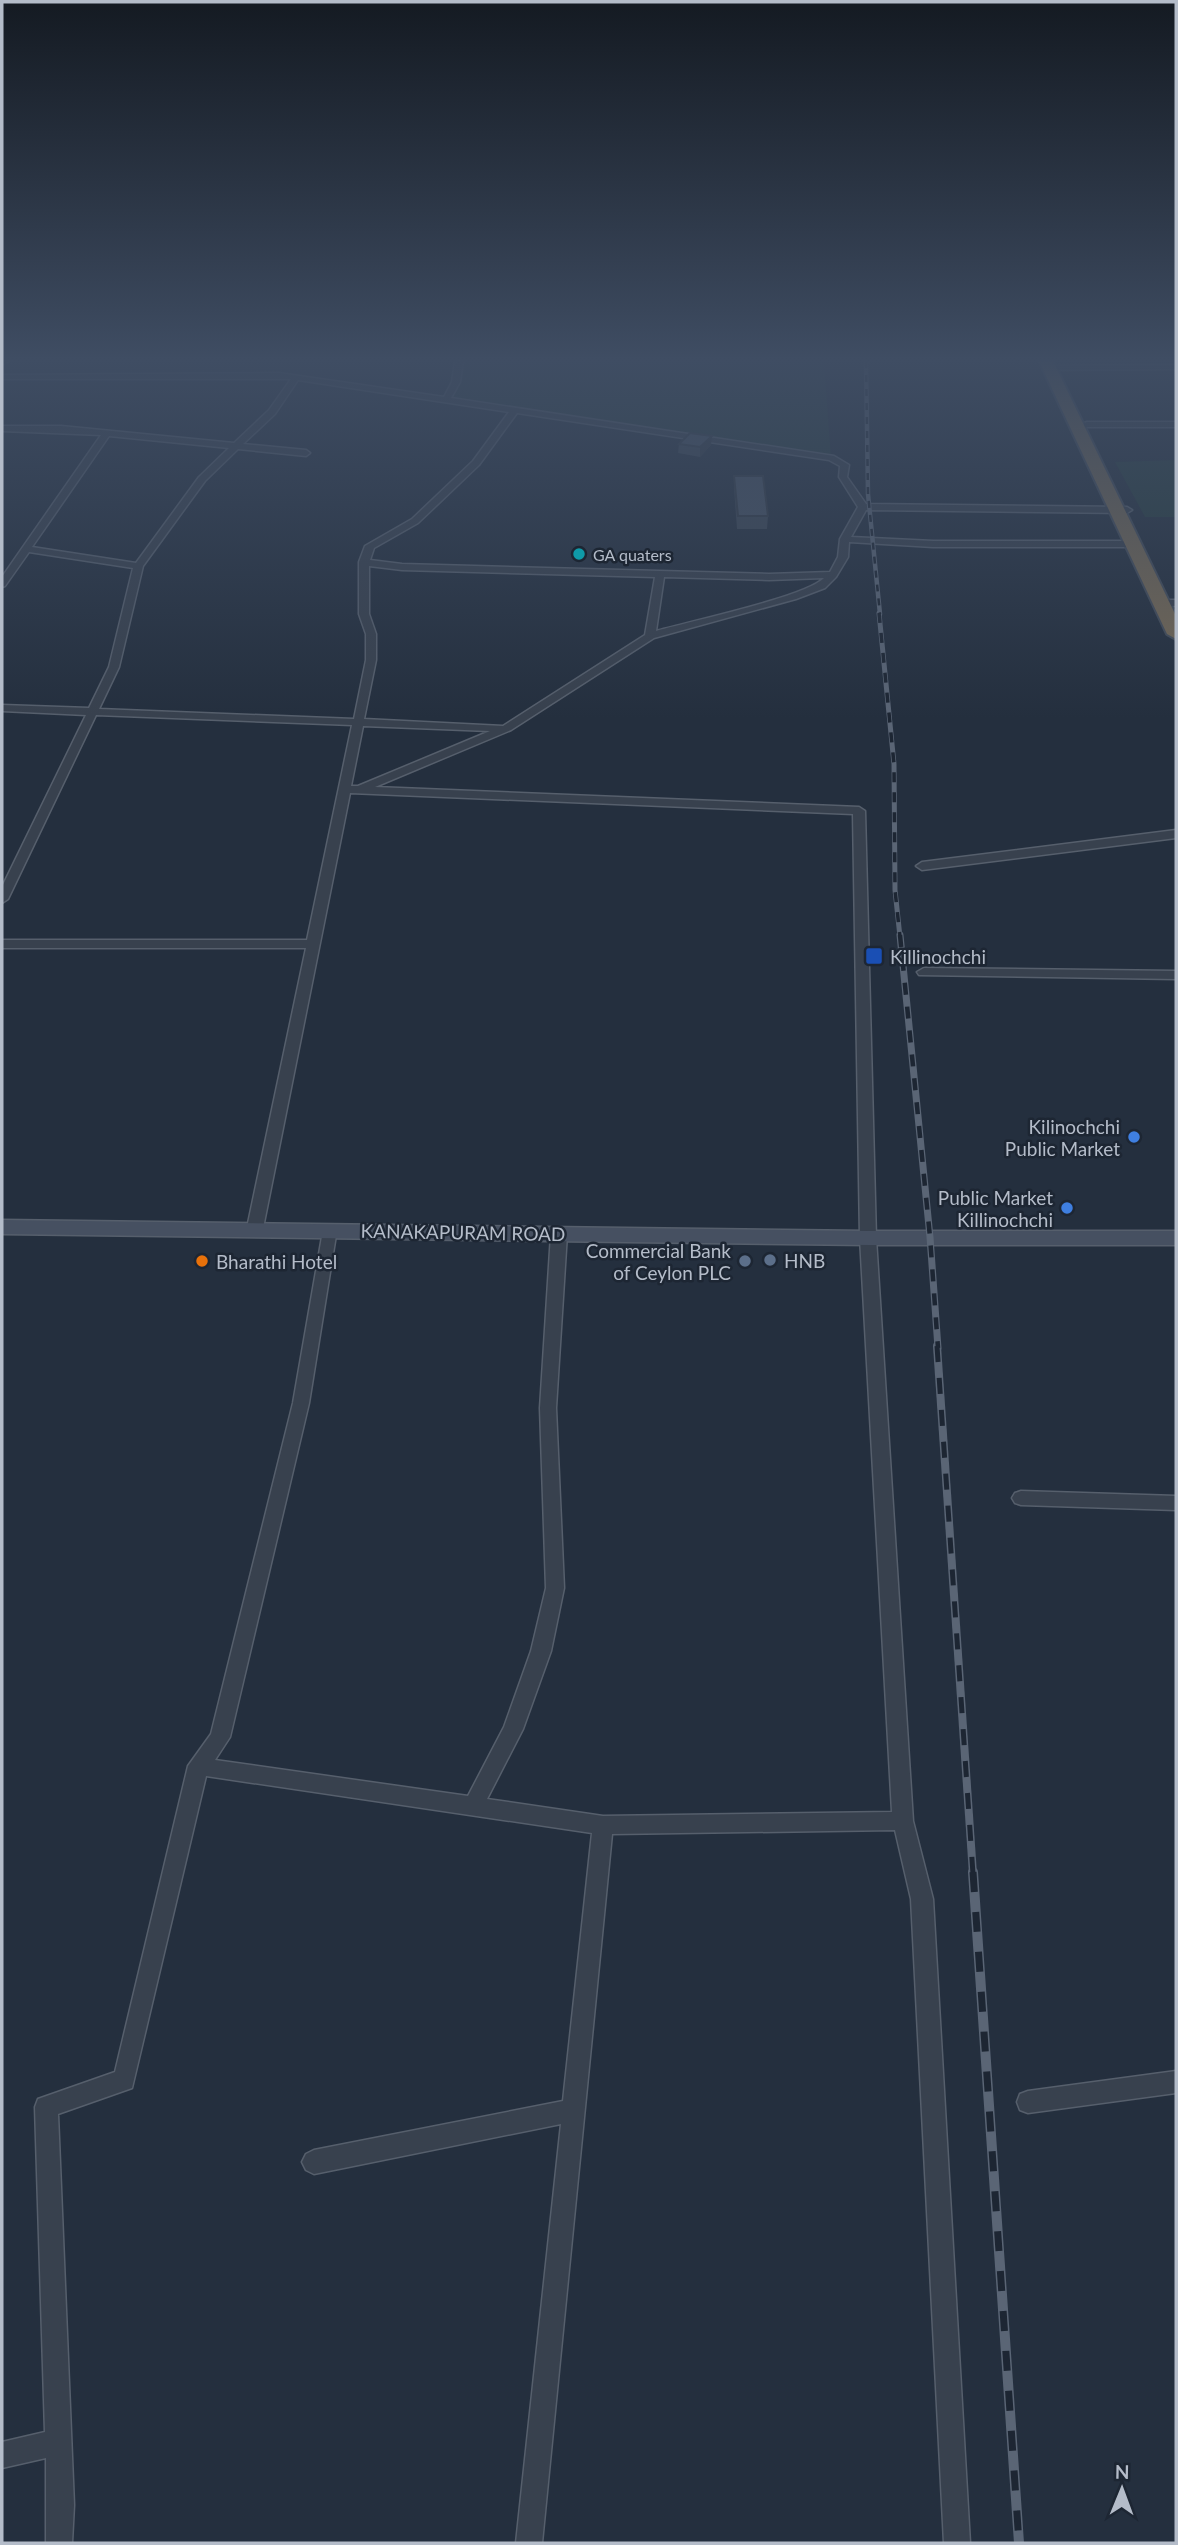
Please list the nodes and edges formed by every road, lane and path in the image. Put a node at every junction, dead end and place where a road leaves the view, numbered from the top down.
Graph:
1 (75, 480) edge
2 (201, 480) edge
3 (458, 480) edge
4 (845, 480) edge
5 (1107, 480) edge
6 (1109, 480) edge
7 (863, 507) junction
8 (1121, 510) junction
9 (845, 538) junction
10 (1133, 544) junction
11 (26, 550) junction
12 (364, 562) junction
13 (138, 566) junction
14 (660, 574) junction
15 (834, 575) junction
16 (2, 584) edge
17 (1171, 605) edge
18 (1176, 635) edge
19 (650, 636) junction
20 (2, 708) edge
21 (92, 711) junction
22 (357, 724) junction
23 (507, 728) junction
24 (350, 790) junction
25 (1176, 834) edge
26 (922, 866) dead end
27 (2, 899) edge
28 (2, 944) edge
29 (312, 944) junction
30 (925, 972) dead end
31 (1176, 975) edge
32 (2, 1227) edge
33 (255, 1228) junction
34 (329, 1229) junction
35 (559, 1234) junction
36 (868, 1238) junction
37 (1176, 1238) edge
38 (1021, 1498) dead end
39 (1176, 1503) edge
40 (198, 1766) junction
41 (473, 1806) junction
42 (903, 1821) junction
43 (603, 1825) junction
44 (1176, 2082) edge
45 (1028, 2102) dead end
46 (574, 2110) junction
47 (314, 2162) dead end
48 (59, 2442) junction
49 (2, 2455) edge
50 (59, 2543) edge
51 (529, 2543) edge
52 (957, 2543) edge

1 - 11 street
2 - 13 street
3 - 12 street
4 - 7 street
5 - 8 highway
6 - 8 highway
7 - 8 street
7 - 9 street
8 - 10 highway
8 - 17 highway
9 - 10 street
9 - 15 street
10 - 17 highway
11 - 13 street
11 - 16 street
12 - 14 street
12 - 22 street
13 - 21 street
14 - 15 street
14 - 19 street
15 - 19 street
17 - 18 highway
19 - 23 street
20 - 21 street
21 - 22 street
21 - 27 street
22 - 23 street
22 - 24 street
23 - 24 street
24 - 29 street
24 - 36 street
25 - 26 street
28 - 29 street
29 - 33 street
30 - 31 street
32 - 33 street, KANAKAPURAM ROAD
33 - 34 street, KANAKAPURAM ROAD
34 - 35 street, KANAKAPURAM ROAD
34 - 40 street
35 - 36 street, KANAKAPURAM ROAD
35 - 41 street
36 - 37 street, KANAKAPURAM ROAD
36 - 42 street
38 - 39 street
40 - 41 street
40 - 48 street
41 - 43 street
42 - 43 street
42 - 52 street
43 - 46 street
44 - 45 street
46 - 47 street
46 - 51 street
48 - 49 street
48 - 50 street

